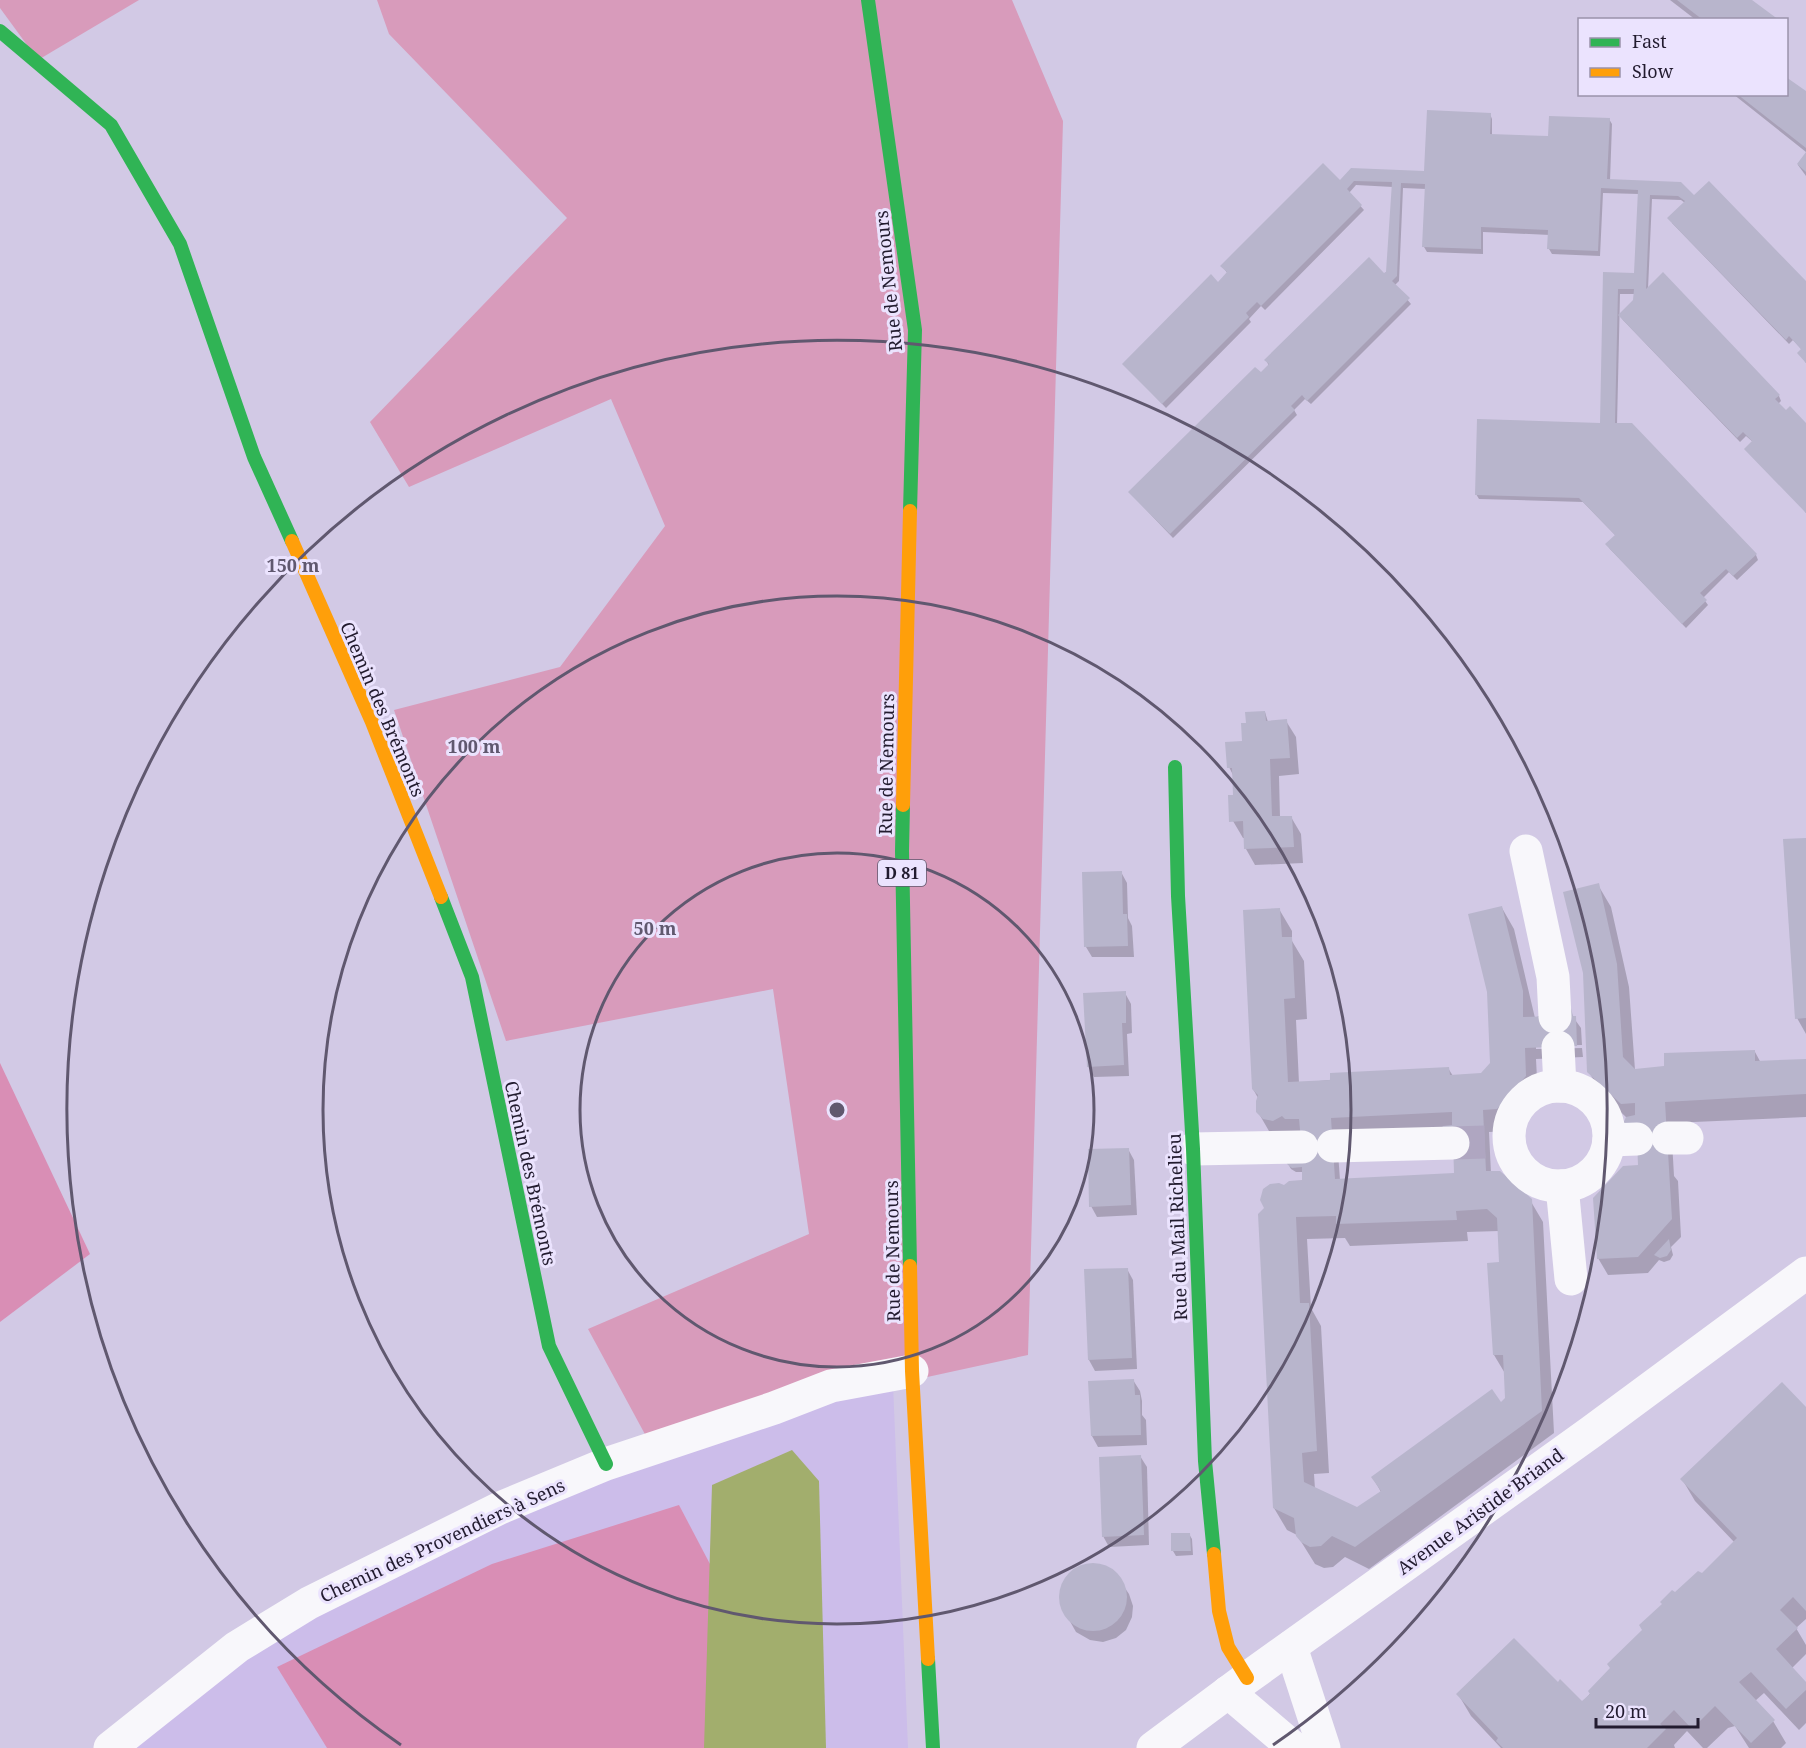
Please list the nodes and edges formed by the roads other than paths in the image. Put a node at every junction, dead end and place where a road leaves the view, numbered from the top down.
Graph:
1 (868, 0) edge
2 (0, 31) edge
3 (1174, 767) dead end
4 (1526, 851) dead end
5 (1560, 1086) junction
6 (1482, 1142) junction
7 (1193, 1149) junction
8 (1562, 1186) junction
9 (1806, 1273) edge
10 (1571, 1279) dead end
11 (912, 1371) junction
12 (606, 1464) junction
13 (1291, 1647) junction
14 (1237, 1685) junction
15 (110, 1748) edge
16 (933, 1748) edge
17 (1153, 1748) edge
18 (1294, 1748) edge
19 (1324, 1748) edge

1 - 11 street, Rue de Nemours / D 81
2 - 12 street, Chemin des Brémonts
3 - 7 street, Rue du Mail Richelieu
4 - 5 street
5 - 6 street
5 - 8 street
6 - 7 street
6 - 8 street
7 - 14 street, Rue du Mail Richelieu
8 - 10 street
9 - 13 street, Avenue Aristide Briand
11 - 12 street, Chemin des Provendiers à Sens
11 - 16 street, Rue de Nemours / D 81
12 - 15 street, Chemin des Provendiers à Sens
13 - 14 street, Avenue Aristide Briand
13 - 19 street
14 - 17 street, Avenue Aristide Briand
14 - 18 street

